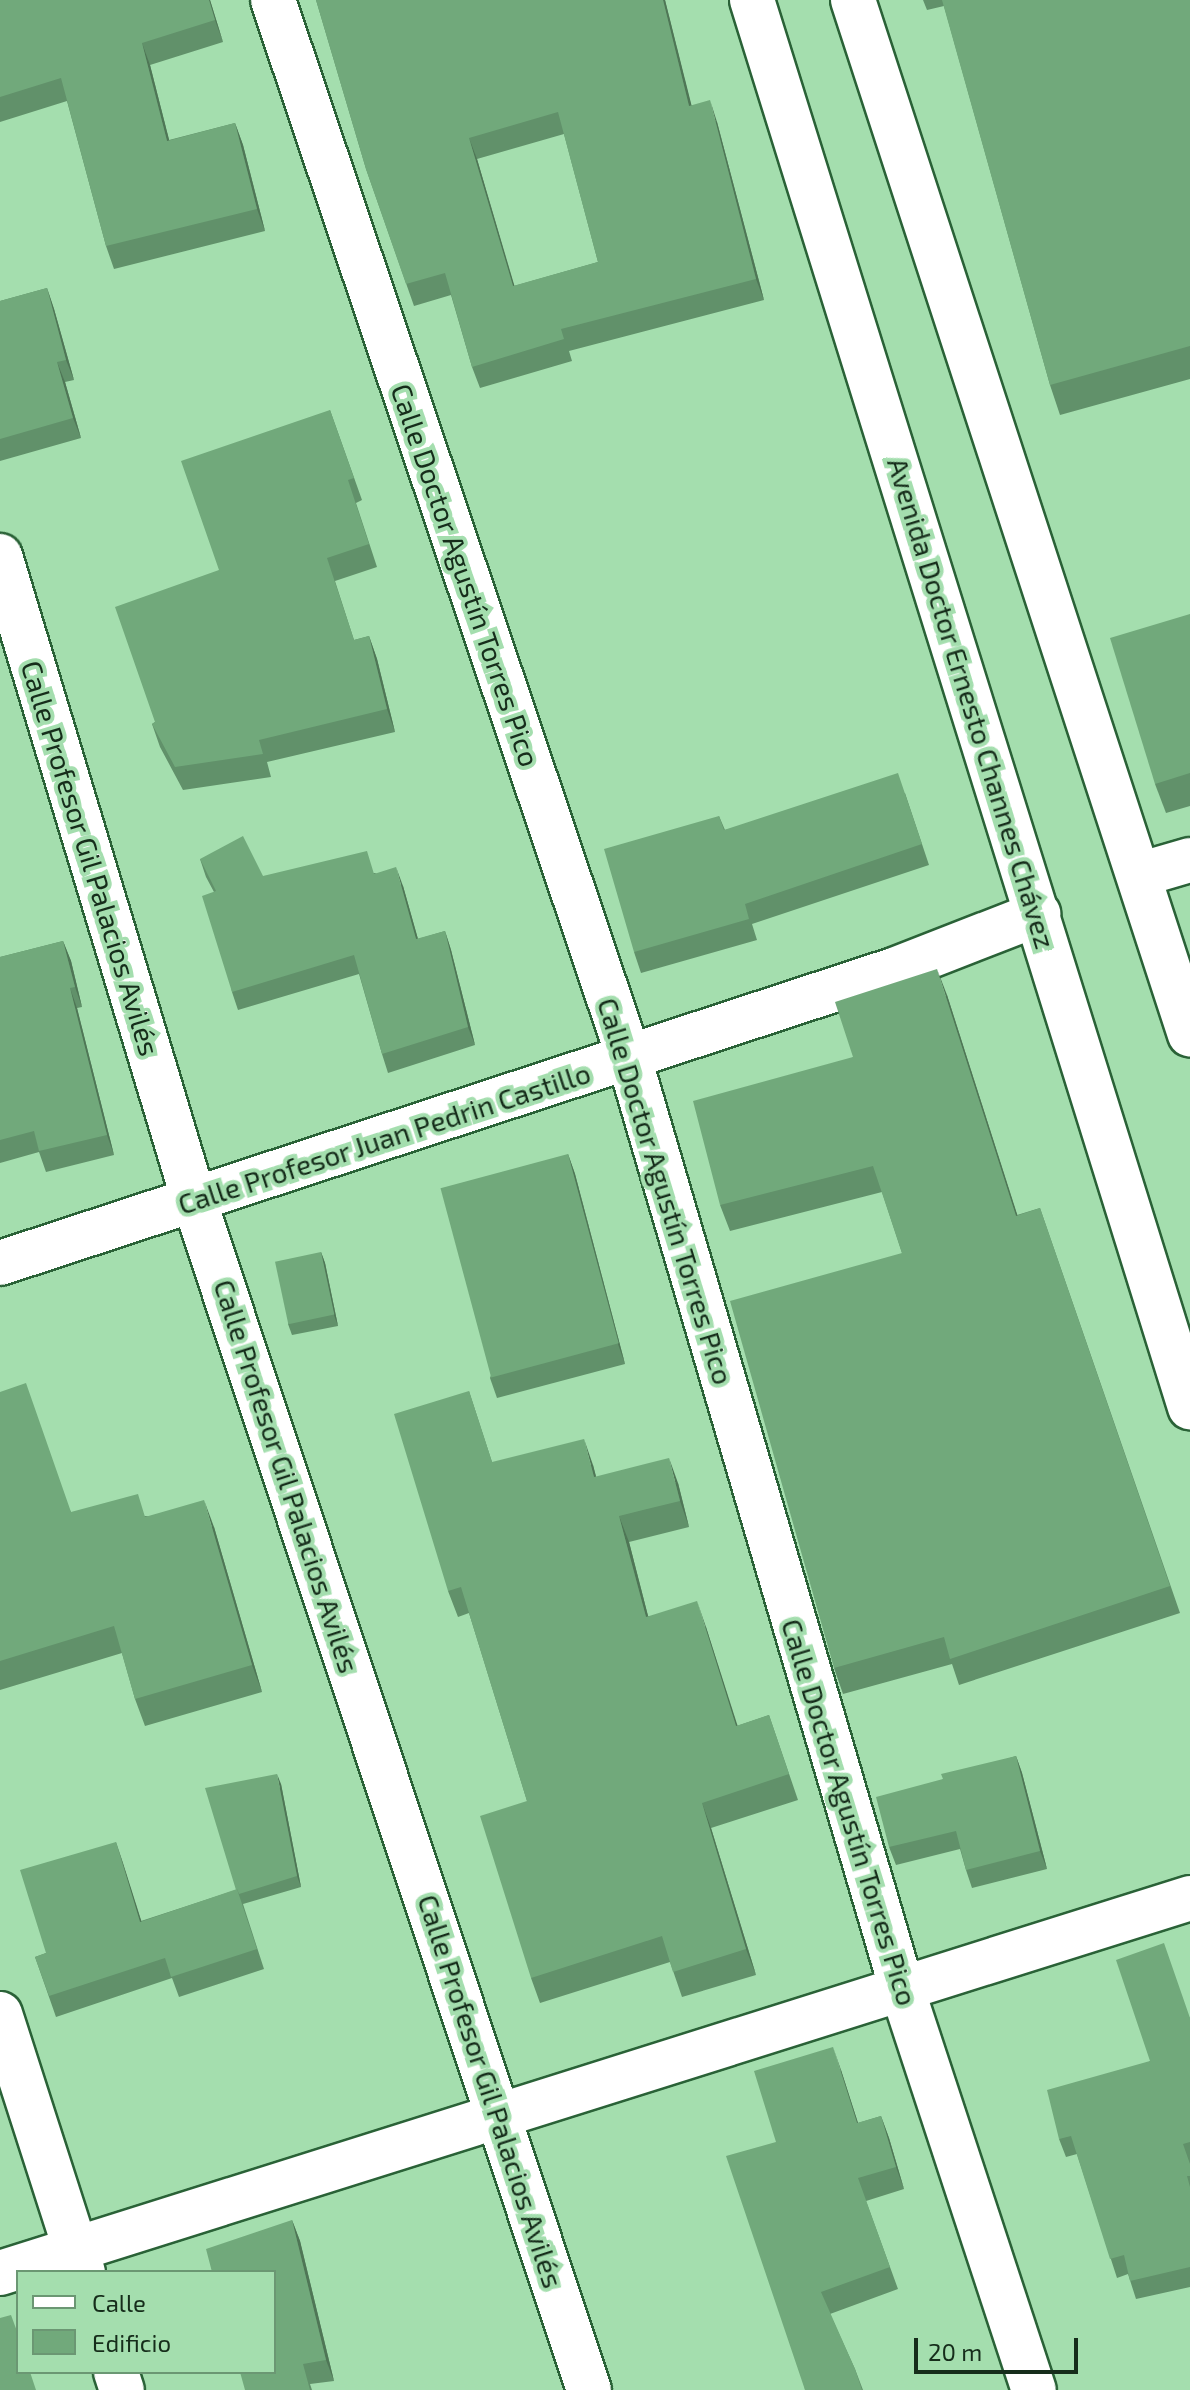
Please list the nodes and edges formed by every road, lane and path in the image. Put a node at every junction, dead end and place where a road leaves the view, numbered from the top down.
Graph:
1 (273, 0) edge
2 (752, 0) edge
3 (853, 0) edge
4 (0, 556) edge
5 (1190, 860) edge
6 (1142, 874) junction
7 (1038, 914) junction
8 (1190, 1035) edge
9 (629, 1058) junction
10 (194, 1200) junction
11 (0, 1263) edge
12 (1190, 1407) edge
13 (1190, 1898) edge
14 (902, 1989) junction
15 (0, 2014) edge
16 (500, 2115) junction
17 (79, 2261) edge
18 (20, 2270) edge
19 (589, 2390) edge
20 (1034, 2390) edge

1 - 9 street, Calle Doctor Agustín Torres Pico
2 - 7 street, Avenida Doctor Ernesto Channes Chávez
3 - 6 street
4 - 10 street, Calle Profesor Gil Palacios Avilés
5 - 6 street
6 - 8 street
7 - 9 street, Calle Profesor Juan Pedrin Castillo
7 - 12 street, Avenida Doctor Ernesto Channes Chávez
9 - 10 street, Calle Profesor Juan Pedrin Castillo
9 - 14 street, Calle Doctor Agustín Torres Pico
10 - 11 street, Calle Profesor Juan Pedrin Castillo
10 - 16 street, Calle Profesor Gil Palacios Avilés
13 - 14 street
14 - 16 street
14 - 20 street, Calle Doctor Agustín Torres Pico
15 - 17 street
16 - 17 street
16 - 19 street, Calle Profesor Gil Palacios Avilés
17 - 18 street

